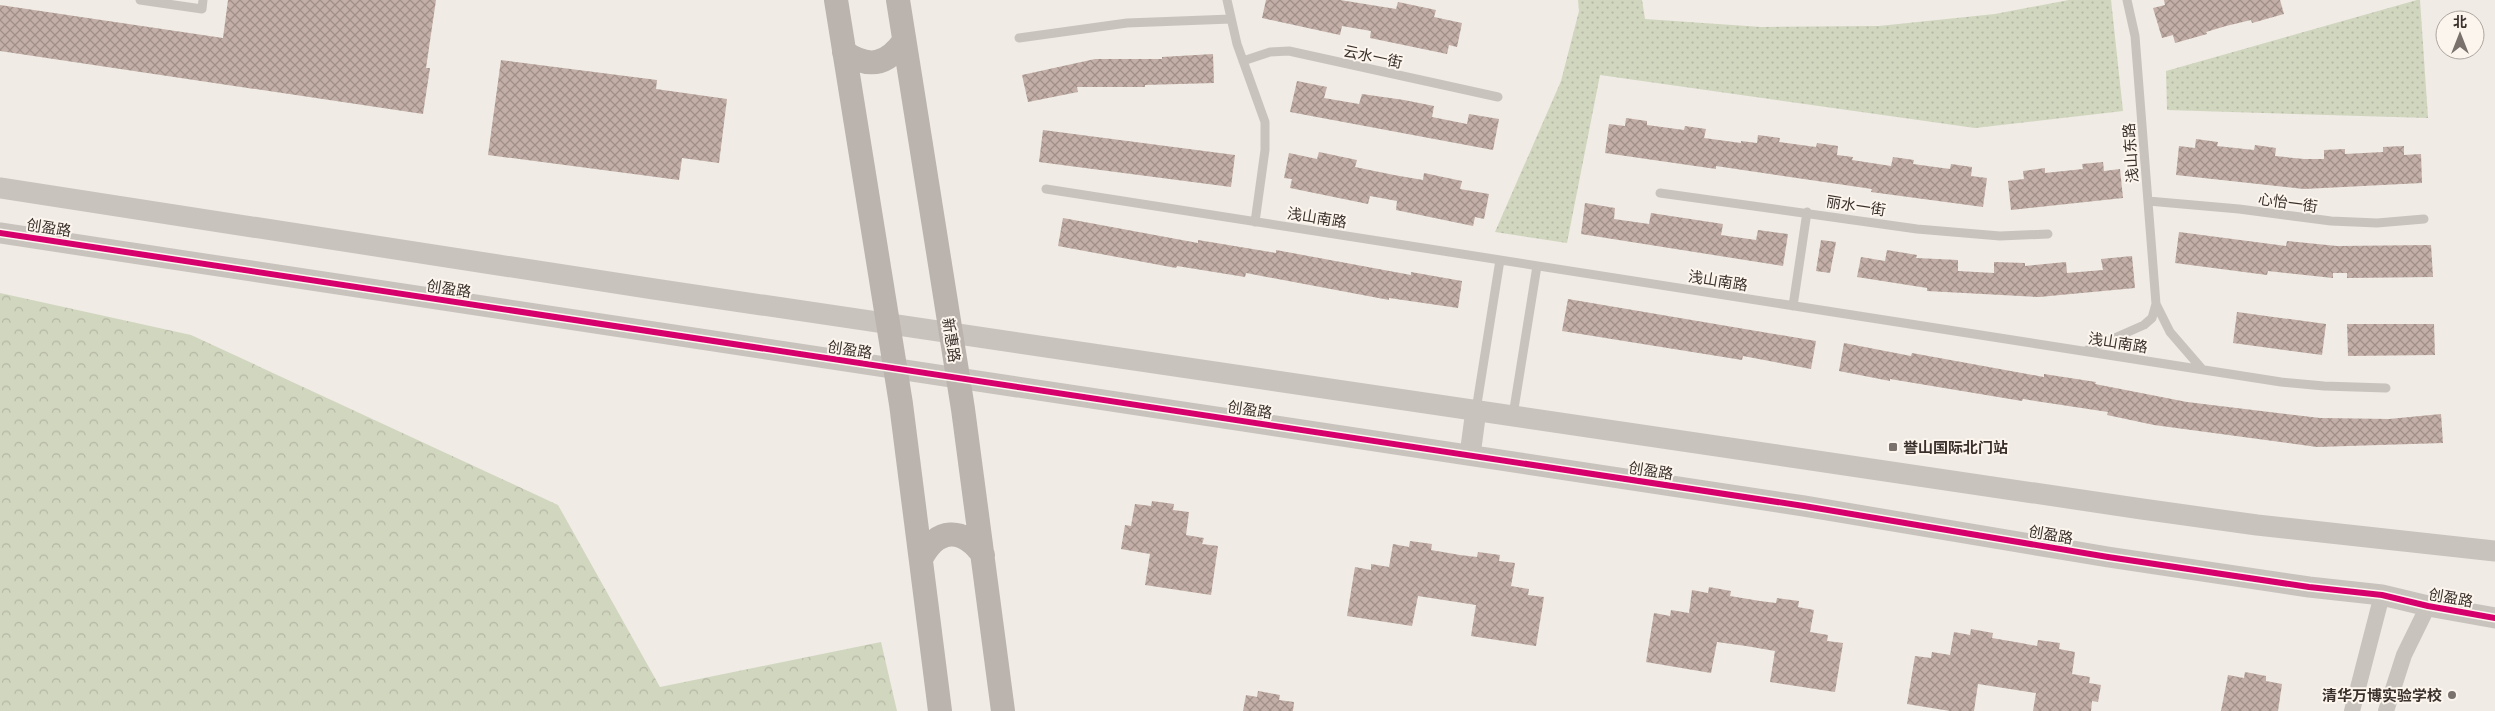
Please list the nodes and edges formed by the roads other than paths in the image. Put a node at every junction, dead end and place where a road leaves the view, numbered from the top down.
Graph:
1 (140, 0) edge
2 (203, 0) edge
3 (836, 0) edge
4 (898, 0) edge
5 (1227, 0) edge
6 (2127, 0) edge
7 (1231, 19) junction
8 (1019, 38) dead end
9 (904, 41) junction
10 (844, 52) junction
11 (1243, 61) junction
12 (1498, 97) dead end
13 (0, 188) edge
14 (1046, 189) dead end
15 (1660, 193) dead end
16 (2148, 201) junction
17 (1807, 212) junction
18 (2424, 220) dead end
19 (1255, 222) junction
20 (0, 233) edge
21 (2048, 234) dead end
22 (1500, 260) junction
23 (1536, 266) junction
24 (2156, 304) junction
25 (1793, 306) junction
26 (888, 323) junction
27 (951, 332) junction
28 (2084, 351) junction
29 (895, 368) junction
30 (2202, 369) junction
31 (958, 378) junction
32 (2386, 388) dead end
33 (1476, 410) junction
34 (1513, 415) junction
35 (1470, 455) junction
36 (2495, 537) edge
37 (2471, 549) junction
38 (2495, 551) edge
39 (983, 555) junction
40 (921, 560) junction
41 (2382, 595) junction
42 (2428, 606) junction
43 (2495, 618) edge
44 (940, 711) edge
45 (1004, 711) edge
46 (2352, 711) edge
47 (2386, 711) edge

1 - 2 lane
3 - 10 main road
4 - 9 main road, 新惠路
5 - 7 lane
6 - 16 lane, 浅山东路
7 - 8 lane
7 - 11 lane
9 - 10 main road
9 - 27 main road, 新惠路
10 - 26 main road
11 - 12 lane, 云水一街
11 - 19 lane
13 - 26 street, 创盈路
14 - 19 lane, 浅山南路
15 - 17 lane, 丽水一街
16 - 18 lane, 心怡一街
16 - 24 lane, 浅山东路
17 - 21 lane, 丽水一街
17 - 25 lane
19 - 22 lane, 浅山南路
20 - 29 street, 创盈路
22 - 23 lane, 浅山南路
22 - 33 lane
23 - 25 lane, 浅山南路
23 - 34 lane
24 - 28 lane
24 - 30 lane, 浅山东路
25 - 28 lane, 浅山南路
26 - 27 street, 创盈路
26 - 29 main road
27 - 31 main road, 新惠路
27 - 33 street, 创盈路
28 - 30 lane, 浅山南路
29 - 31 street, 创盈路
29 - 40 main road
30 - 32 lane, 浅山南路
31 - 35 street, 创盈路
31 - 39 main road, 新惠路
33 - 34 street, 创盈路
33 - 35 street
34 - 37 street, 创盈路
35 - 41 street, 创盈路
36 - 37 street
37 - 38 street, 创盈路
39 - 40 main road
39 - 45 main road, 新惠路
40 - 44 main road
41 - 42 street, 创盈路
41 - 46 street
42 - 43 street, 创盈路
42 - 47 street

